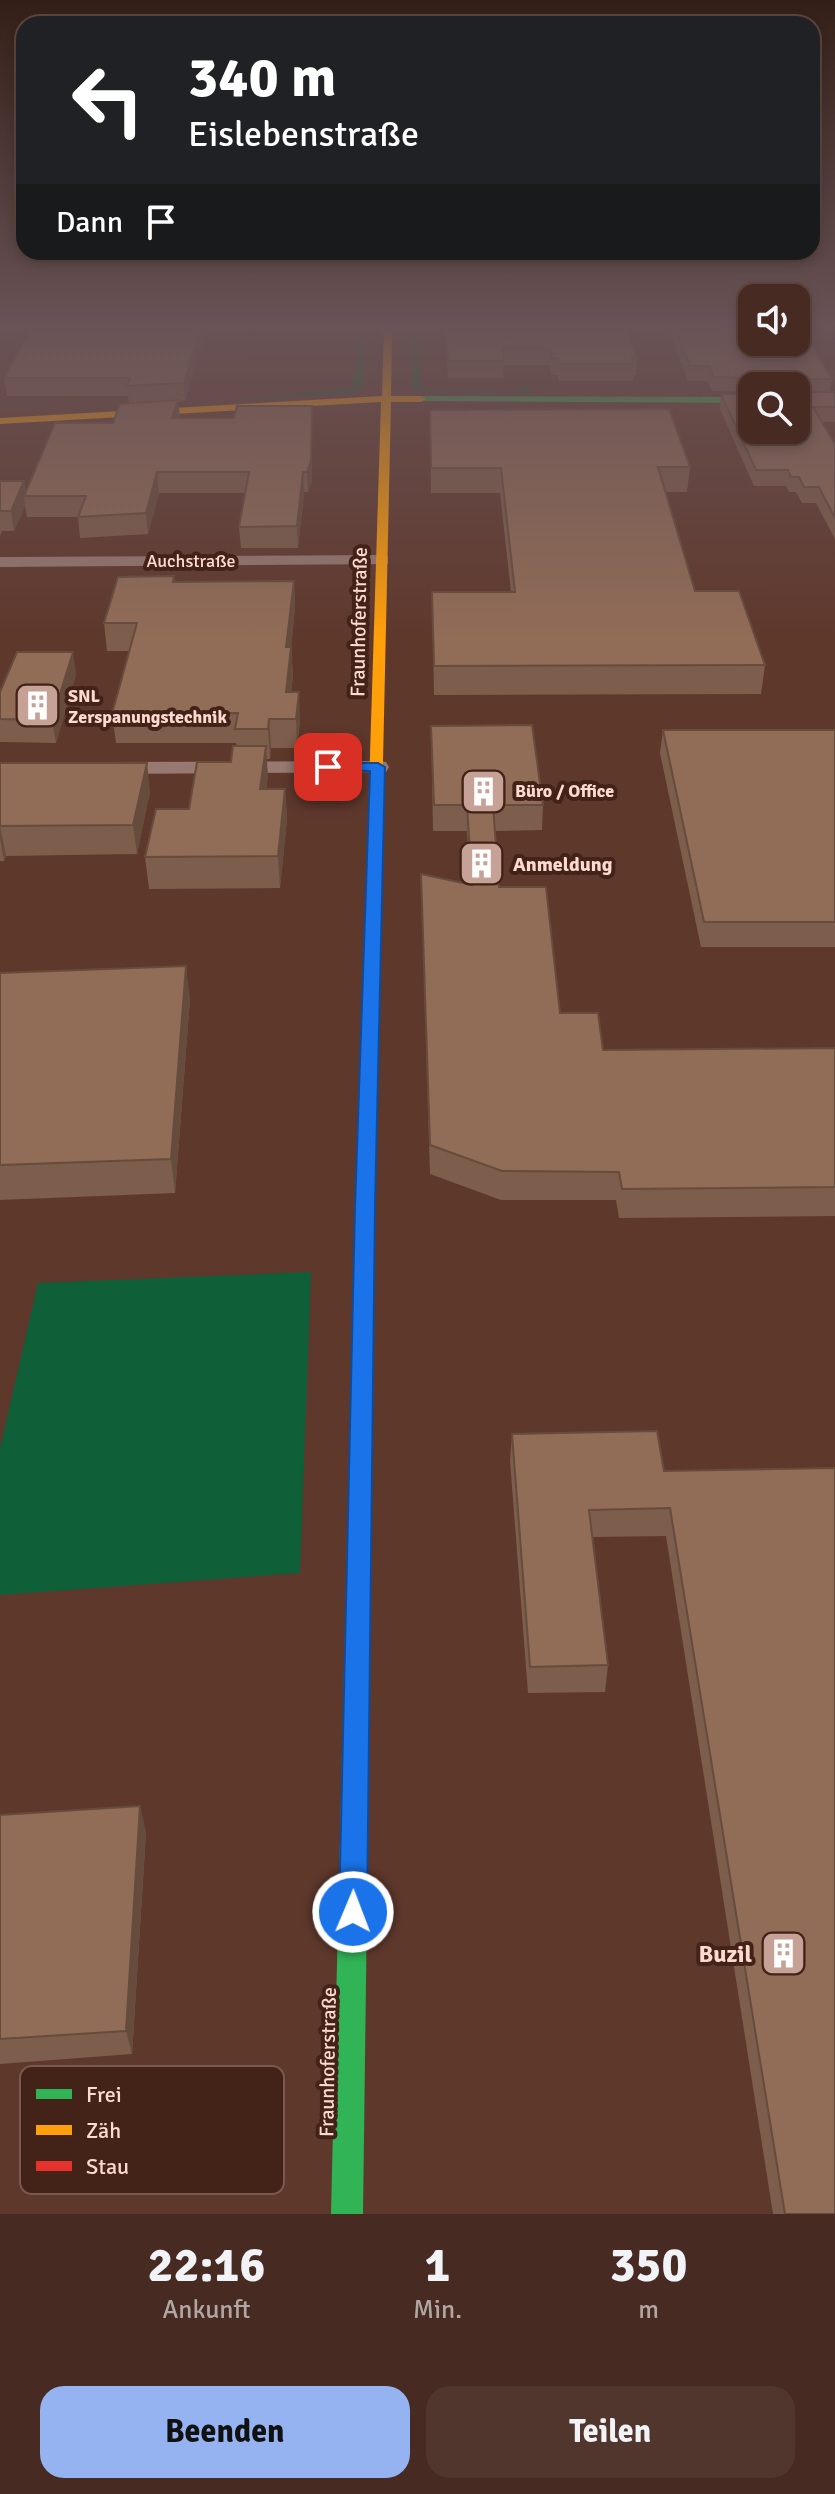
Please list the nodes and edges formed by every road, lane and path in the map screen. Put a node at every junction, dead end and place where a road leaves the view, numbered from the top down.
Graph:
1 (388, 431) edge
2 (382, 560) junction
3 (0, 562) edge
4 (378, 767) junction
5 (93, 768) edge
6 (347, 2214) edge

1 - 2 street, Fraunhoferstraße
2 - 3 street, Auchstraße
2 - 4 street, Fraunhoferstraße
4 - 5 street
4 - 6 street, Fraunhoferstraße

